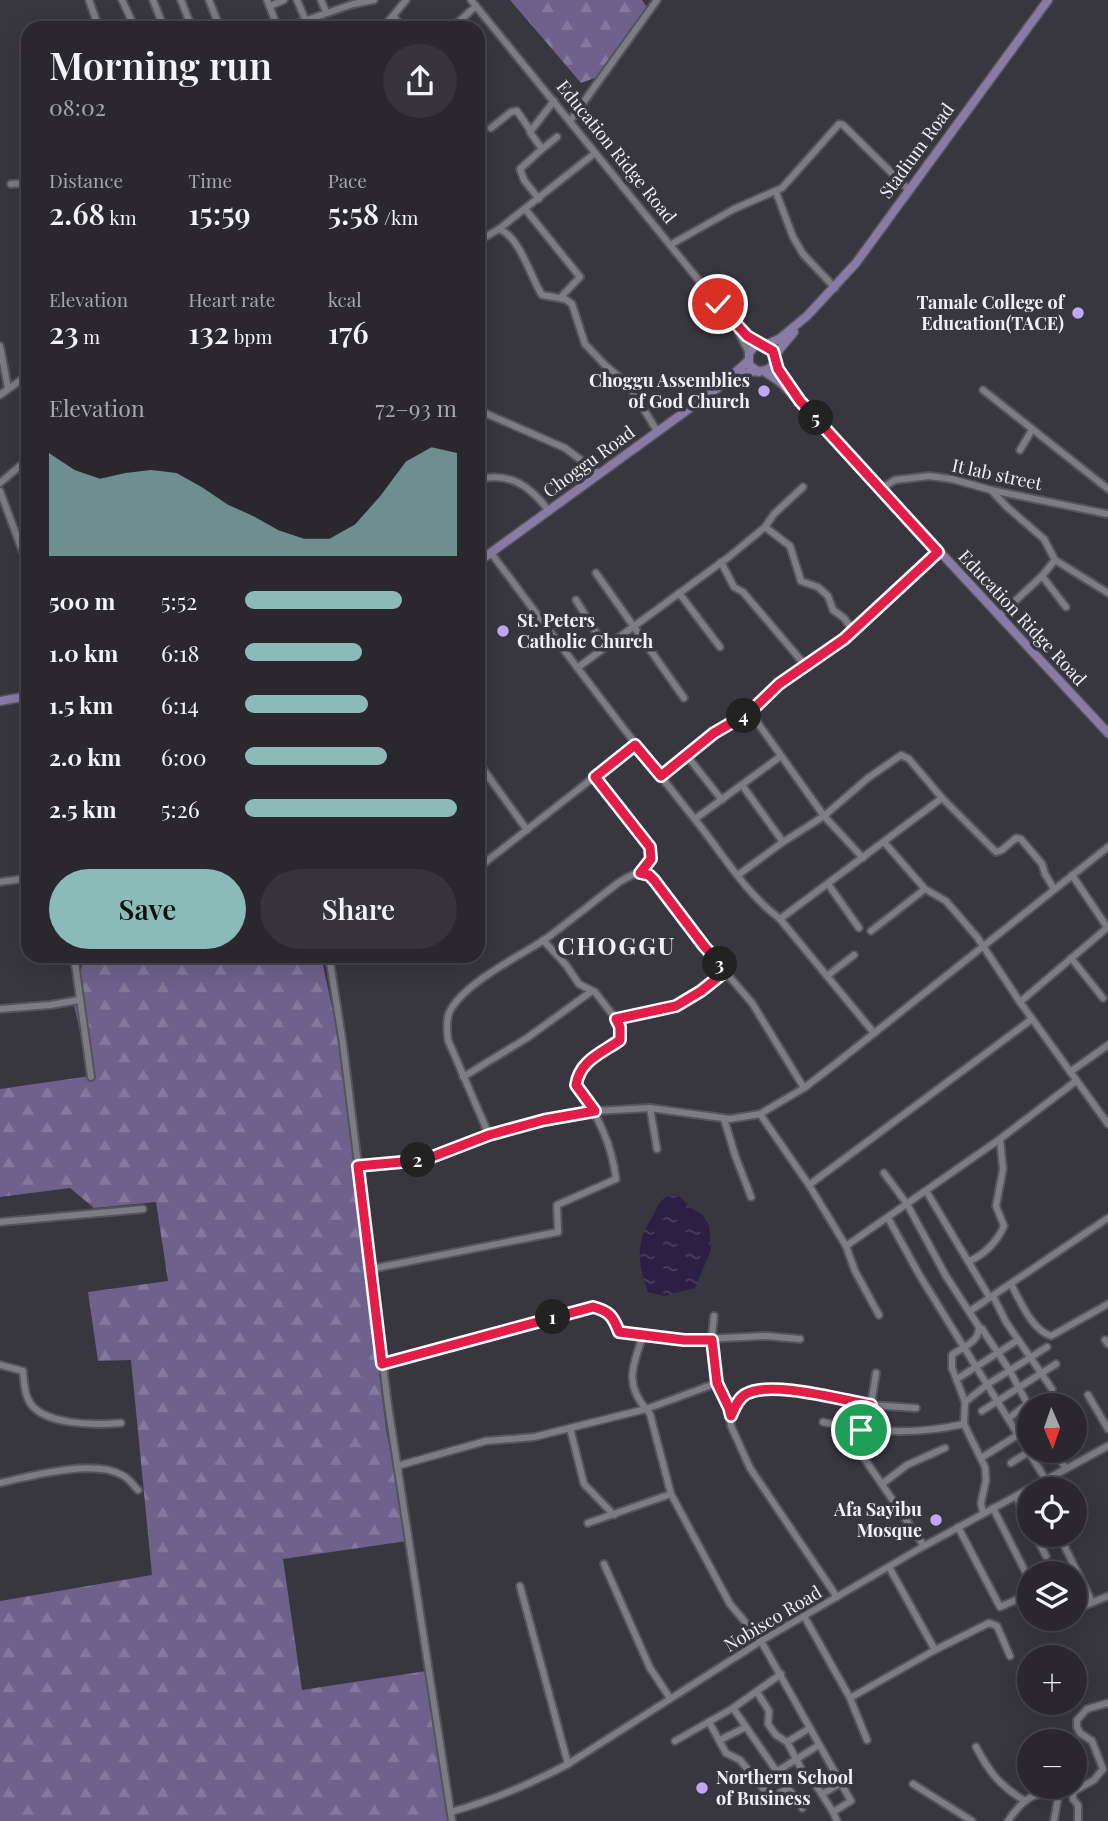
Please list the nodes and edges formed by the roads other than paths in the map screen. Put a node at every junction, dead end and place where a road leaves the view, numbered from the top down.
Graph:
1 (89, 0) edge
2 (122, 0) edge
3 (153, 0) edge
4 (181, 0) edge
5 (209, 0) edge
6 (284, 0) edge
7 (297, 0) edge
8 (321, 0) edge
9 (374, 0) edge
10 (406, 0) edge
11 (657, 0) edge
12 (1048, 0) edge
13 (268, 3) edge
14 (474, 3) edge
15 (326, 12) junction
16 (393, 16) junction
17 (96, 21) edge
18 (132, 21) edge
19 (161, 21) edge
20 (189, 21) edge
21 (217, 21) edge
22 (277, 21) edge
23 (309, 21) edge
24 (313, 21) edge
25 (389, 21) edge
26 (397, 21) edge
27 (458, 21) edge
28 (554, 102) junction
29 (570, 121) junction
30 (491, 128) dead end
31 (530, 130) junction
32 (557, 137) dead end
33 (542, 149) junction
34 (595, 153) junction
35 (21, 183) edge
36 (11, 184) dead end
37 (909, 190) junction
38 (776, 192) junction
39 (539, 199) junction
40 (526, 210) junction
41 (499, 229) junction
42 (485, 236) edge
43 (670, 244) junction
44 (835, 288) junction
45 (560, 298) junction
46 (807, 316) junction
47 (735, 325) junction
48 (764, 345) junction
49 (0, 346) edge
50 (748, 357) junction
51 (776, 358) junction
52 (762, 372) junction
53 (21, 380) edge
54 (719, 387) junction
55 (8, 388) junction
56 (983, 390) dead end
57 (0, 394) edge
58 (800, 401) junction
59 (485, 413) edge
60 (1031, 430) junction
61 (657, 431) junction
62 (1020, 450) dead end
63 (21, 465) edge
64 (598, 473) junction
65 (485, 479) edge
66 (0, 482) edge
67 (803, 486) dead end
68 (882, 488) junction
69 (1108, 489) edge
70 (991, 490) junction
71 (0, 491) edge
72 (549, 511) junction
73 (1108, 514) edge
74 (765, 527) junction
75 (21, 548) edge
76 (938, 552) junction
77 (491, 553) junction
78 (485, 557) edge
79 (1055, 560) junction
80 (721, 562) junction
81 (596, 573) dead end
82 (1042, 576) junction
83 (679, 593) junction
84 (1108, 593) edge
85 (576, 600) dead end
86 (1066, 607) dead end
87 (999, 616) junction
88 (632, 627) junction
89 (853, 631) junction
90 (605, 647) junction
91 (720, 647) dead end
92 (805, 665) junction
93 (577, 668) junction
94 (21, 697) edge
95 (684, 698) dead end
96 (0, 701) edge
97 (750, 712) junction
98 (1108, 733) edge
99 (635, 745) junction
100 (687, 755) junction
101 (781, 756) junction
102 (485, 772) edge
103 (661, 776) junction
104 (489, 777) junction
105 (595, 777) junction
106 (485, 778) edge
107 (742, 785) junction
108 (942, 798) junction
109 (722, 800) junction
110 (824, 816) junction
111 (695, 819) junction
112 (527, 830) junction
113 (783, 842) junction
114 (884, 842) junction
115 (1108, 847) edge
116 (863, 858) junction
117 (485, 863) edge
118 (640, 873) junction
119 (738, 875) junction
120 (1072, 875) junction
121 (21, 879) edge
122 (0, 882) edge
123 (828, 884) junction
124 (925, 889) junction
125 (1054, 889) junction
126 (780, 919) junction
127 (1108, 927) edge
128 (859, 928) dead end
129 (871, 931) dead end
130 (543, 940) junction
131 (982, 948) junction
132 (853, 956) dead end
133 (1071, 958) junction
134 (75, 963) edge
135 (331, 963) edge
136 (726, 971) junction
137 (828, 976) junction
138 (592, 991) junction
139 (1103, 998) dead end
140 (79, 1000) junction
141 (1020, 1002) junction
142 (0, 1009) edge
143 (616, 1019) junction
144 (1032, 1019) junction
145 (874, 1033) junction
146 (1108, 1045) edge
147 (1070, 1072) junction
148 (91, 1077) dead end
149 (463, 1077) junction
150 (1076, 1081) junction
151 (804, 1088) junction
152 (650, 1108) junction
153 (595, 1111) junction
154 (760, 1114) junction
155 (724, 1119) junction
156 (1107, 1122) edge
157 (489, 1135) junction
158 (1000, 1139) junction
159 (657, 1149) dead end
160 (358, 1166) junction
161 (884, 1173) dead end
162 (810, 1185) junction
163 (928, 1194) dead end
164 (751, 1197) dead end
165 (907, 1204) junction
166 (143, 1209) dead end
167 (888, 1218) junction
168 (1108, 1218) edge
169 (0, 1222) edge
170 (846, 1246) junction
171 (970, 1261) junction
172 (371, 1269) junction
173 (1011, 1284) junction
174 (992, 1297) junction
175 (1108, 1304) edge
176 (970, 1311) junction
177 (879, 1315) dead end
178 (714, 1316) dead end
179 (979, 1327) junction
180 (643, 1335) junction
181 (800, 1339) dead end
182 (712, 1340) junction
183 (1017, 1340) junction
184 (964, 1346) junction
185 (1047, 1347) dead end
186 (998, 1353) junction
187 (1029, 1357) junction
188 (382, 1364) junction
189 (1056, 1364) dead end
190 (0, 1365) edge
191 (977, 1366) junction
192 (1010, 1371) junction
193 (876, 1373) dead end
194 (1041, 1374) junction
195 (960, 1377) dead end
196 (717, 1383) junction
197 (988, 1384) junction
198 (1018, 1389) junction
199 (1052, 1389) dead end
200 (1020, 1393) edge
201 (1088, 1395) dead end
202 (998, 1401) junction
203 (965, 1402) junction
204 (871, 1405) junction
205 (916, 1408) dead end
206 (646, 1409) junction
207 (982, 1411) dead end
208 (1017, 1413) edge
209 (731, 1416) junction
210 (1009, 1418) junction
211 (822, 1422) dead end
212 (121, 1423) dead end
213 (964, 1424) junction
214 (570, 1427) junction
215 (1108, 1429) edge
216 (861, 1430) junction
217 (1017, 1431) edge
218 (1017, 1435) edge
219 (1108, 1446) edge
220 (944, 1448) dead end
221 (981, 1458) junction
222 (1017, 1459) edge
223 (1011, 1463) dead end
224 (1062, 1463) edge
225 (397, 1466) junction
226 (1066, 1469) junction
227 (1051, 1477) edge
228 (0, 1483) edge
229 (882, 1484) junction
230 (138, 1490) dead end
231 (671, 1494) junction
232 (1016, 1496) edge
233 (993, 1508) junction
234 (983, 1513) junction
235 (614, 1515) junction
236 (587, 1523) dead end
237 (958, 1527) junction
238 (925, 1546) junction
239 (1041, 1547) edge
240 (1065, 1547) edge
241 (1046, 1556) dead end
242 (1020, 1561) edge
243 (604, 1564) dead end
244 (889, 1567) junction
245 (520, 1586) dead end
246 (1108, 1596) edge
247 (836, 1597) junction
248 (1017, 1599) edge
249 (1092, 1602) junction
250 (1087, 1604) edge
251 (804, 1616) junction
252 (761, 1641) junction
253 (935, 1650) junction
254 (1010, 1656) dead end
255 (781, 1674) junction
256 (757, 1692) junction
257 (670, 1698) junction
258 (850, 1698) junction
259 (1108, 1703) edge
260 (733, 1707) junction
261 (709, 1722) junction
262 (746, 1727) junction
263 (810, 1728) junction
264 (720, 1740) junction
265 (867, 1740) dead end
266 (675, 1741) dead end
267 (787, 1742) junction
268 (819, 1745) junction
269 (976, 1747) dead end
270 (797, 1759) junction
271 (568, 1764) junction
272 (1105, 1768) edge
273 (776, 1772) junction
274 (841, 1783) junction
275 (913, 1784) dead end
276 (1087, 1784) edge
277 (788, 1788) junction
278 (822, 1794) junction
279 (1028, 1799) edge
280 (1058, 1799) edge
281 (1073, 1799) edge
282 (1025, 1801) junction
283 (802, 1808) dead end
284 (451, 1812) junction
285 (833, 1812) junction
286 (452, 1821) edge
287 (837, 1821) edge
288 (972, 1821) edge
289 (1008, 1821) edge
290 (1054, 1821) edge
291 (1078, 1821) edge

1 - 17 street
2 - 18 street
3 - 19 street
4 - 20 street
5 - 21 street
6 - 13 street
7 - 23 street
8 - 15 street
9 - 15 street
10 - 16 street
11 - 29 street
12 - 37 main road, Stadium Road
13 - 22 street
14 - 27 street
14 - 28 street, Education Ridge Road
15 - 24 street
16 - 25 street
16 - 26 street
28 - 29 street, Education Ridge Road
28 - 31 street
29 - 34 street, Education Ridge Road
30 - 31 street
31 - 33 street
32 - 33 street
33 - 39 street
34 - 39 street
34 - 43 street, Education Ridge Road
35 - 36 street
37 - 38 street, Stadium Road
37 - 44 main road, Stadium Road
38 - 43 street
38 - 44 street
39 - 40 street
40 - 41 street
40 - 45 street
41 - 42 street
41 - 45 street
43 - 47 street, Education Ridge Road
44 - 46 main road, Stadium Road
45 - 61 street
46 - 48 main road, Stadium Road
46 - 51 main road, Stadium Road
47 - 48 street, Education Ridge Road
47 - 50 street, Education Ridge Road
48 - 50 main road
48 - 51 main road
49 - 55 street
50 - 52 main road
50 - 54 main road, Choggu Road
51 - 52 main road
51 - 58 main road, Education Ridge Road
52 - 54 main road, Choggu Road
52 - 58 main road, Education Ridge Road
53 - 55 street
54 - 61 main road, Choggu Road
55 - 57 street
56 - 60 street
58 - 68 main road, Education Ridge Road
59 - 64 street
60 - 62 street
60 - 69 street
61 - 64 main road, Choggu Road
63 - 66 street
64 - 72 main road, Choggu Road
65 - 72 street
67 - 74 street
68 - 70 street, It lab street
68 - 76 main road, Education Ridge Road
70 - 73 street, It lab street
70 - 79 street
71 - 75 street
72 - 77 main road, Choggu Road
74 - 80 street
74 - 89 street
76 - 87 main road, Education Ridge Road
76 - 89 street
77 - 78 main road, Choggu Road
77 - 93 street
79 - 82 street
79 - 84 street
80 - 83 street
80 - 92 street
81 - 88 street
82 - 86 street
82 - 87 street
83 - 88 street
83 - 91 street
85 - 90 street
87 - 98 main road, Education Ridge Road
88 - 90 street
88 - 95 street
89 - 92 street
90 - 93 street
92 - 97 street
93 - 99 street
94 - 96 main road
97 - 100 street
97 - 101 street
99 - 103 street
99 - 105 street
100 - 103 street
100 - 109 street
101 - 107 street
101 - 110 street
102 - 104 street
103 - 111 street
104 - 106 street
104 - 112 street
105 - 112 street
105 - 118 street
107 - 109 street
107 - 113 street
108 - 110 street
108 - 114 street
108 - 125 street
109 - 111 street
110 - 113 street
110 - 116 street
111 - 119 street
112 - 117 street
113 - 119 street
114 - 116 street
114 - 124 street
115 - 120 street
116 - 123 street
118 - 130 street
118 - 136 street
119 - 126 street
120 - 125 street
120 - 127 street
121 - 122 street
123 - 126 street
123 - 128 street
124 - 129 street
124 - 131 street
125 - 131 street
126 - 137 street
127 - 133 street
130 - 138 street
130 - 149 street
131 - 141 street
131 - 145 street
132 - 137 street
133 - 139 street
133 - 141 street
134 - 140 street
135 - 160 street
136 - 143 street
136 - 151 street
137 - 145 street
138 - 143 street
138 - 149 street
140 - 142 street
140 - 148 street
141 - 144 street
143 - 153 street
144 - 147 street
144 - 162 street
145 - 151 street
146 - 147 street
147 - 150 street
149 - 157 street
150 - 156 street
150 - 158 street
151 - 154 street
152 - 153 street
152 - 155 street
152 - 159 street
153 - 157 street
153 - 172 street
154 - 155 street
154 - 162 street
155 - 164 street
157 - 160 street
158 - 165 street
158 - 171 street
160 - 172 street
161 - 165 street
162 - 170 street
163 - 171 street
165 - 167 street
165 - 176 street
166 - 169 street
167 - 170 street
167 - 184 street
168 - 173 street
170 - 177 street
171 - 174 street
172 - 188 street
173 - 174 street
173 - 175 street
174 - 176 street
174 - 183 street
176 - 179 street
178 - 182 street
179 - 184 street
179 - 186 street
180 - 182 street
180 - 188 street
180 - 206 street
181 - 182 street
182 - 196 street
183 - 186 street
183 - 187 street
184 - 191 street
184 - 203 street
185 - 187 street
186 - 191 street
186 - 192 street
187 - 192 street
187 - 194 street
188 - 225 street
189 - 194 street
190 - 212 street
191 - 195 street
191 - 197 street
192 - 197 street
192 - 198 street
193 - 204 street
194 - 198 street
194 - 199 street
196 - 206 street
196 - 209 street
197 - 202 street
197 - 203 street
198 - 200 street
198 - 202 street
201 - 215 street
202 - 207 street
202 - 210 street
203 - 213 street
204 - 205 street
204 - 209 street
204 - 216 street
206 - 214 street
206 - 231 street
208 - 210 street
209 - 247 street
210 - 217 street
211 - 216 street
213 - 216 street
213 - 221 street
214 - 225 street
214 - 235 street
216 - 229 street
218 - 221 street
219 - 226 street, Nobisco Road
220 - 229 street
221 - 234 street
222 - 223 street
224 - 226 street
225 - 284 street
226 - 227 street, Nobisco Road
228 - 230 street
229 - 238 street
231 - 235 street
231 - 252 street
232 - 233 street, Nobisco Road
233 - 234 street, Nobisco Road
233 - 242 street
234 - 237 street, Nobisco Road
235 - 236 street
237 - 238 street, Nobisco Road
237 - 248 street
238 - 244 street, Nobisco Road
239 - 241 street
240 - 249 street
243 - 257 street
244 - 247 street, Nobisco Road
244 - 253 street
245 - 271 street
246 - 249 street
247 - 251 street, Nobisco Road
249 - 250 street
251 - 252 street, Nobisco Road
251 - 258 street
252 - 255 street
252 - 257 street, Nobisco Road
253 - 254 street
253 - 258 street
255 - 256 street
255 - 263 street
256 - 260 street
256 - 267 street
257 - 271 street, Nobisco Road
258 - 265 street
259 - 272 street
260 - 261 street
260 - 262 street
261 - 264 street
261 - 266 street
262 - 264 street
262 - 273 street
263 - 267 street
263 - 268 street
264 - 277 street
267 - 270 street
268 - 270 street
268 - 274 street
269 - 282 street
270 - 273 street
270 - 278 street
271 - 284 street, Nobisco Road
272 - 276 street
273 - 277 street
274 - 278 street
274 - 285 street
275 - 288 street
277 - 283 street
278 - 285 street
279 - 282 street
280 - 290 street
281 - 291 street
282 - 289 street
284 - 286 street
285 - 287 street

